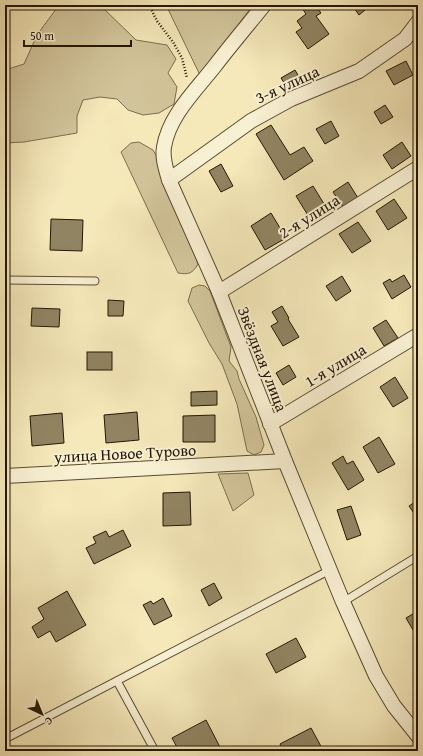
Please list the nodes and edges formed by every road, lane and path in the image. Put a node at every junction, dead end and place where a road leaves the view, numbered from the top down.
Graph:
1 (149, 5) edge
2 (264, 5) edge
3 (418, 22) edge
4 (191, 95) junction
5 (418, 168) edge
6 (169, 180) junction
7 (5, 280) edge
8 (95, 281) dead end
9 (219, 292) junction
10 (418, 335) edge
11 (270, 424) junction
12 (285, 461) junction
13 (5, 476) edge
14 (418, 556) edge
15 (330, 570) junction
16 (343, 602) junction
17 (117, 680) junction
18 (418, 736) edge
19 (5, 739) edge
20 (155, 751) edge

1 - 4 path
2 - 4 street, Звёздная улица
3 - 6 street, 3-я улица
4 - 6 street, Звёздная улица
5 - 9 street, 2-я улица
6 - 9 street, Звёздная улица
7 - 8 lane
9 - 11 street, Звёздная улица
10 - 11 street, 1-я улица
11 - 12 street, Звёздная улица
12 - 13 street, улица Новое Турово
12 - 15 street, Звёздная улица
14 - 16 lane
15 - 16 street, Звёздная улица
15 - 17 lane
16 - 18 street, Звёздная улица
17 - 19 lane
17 - 20 lane

